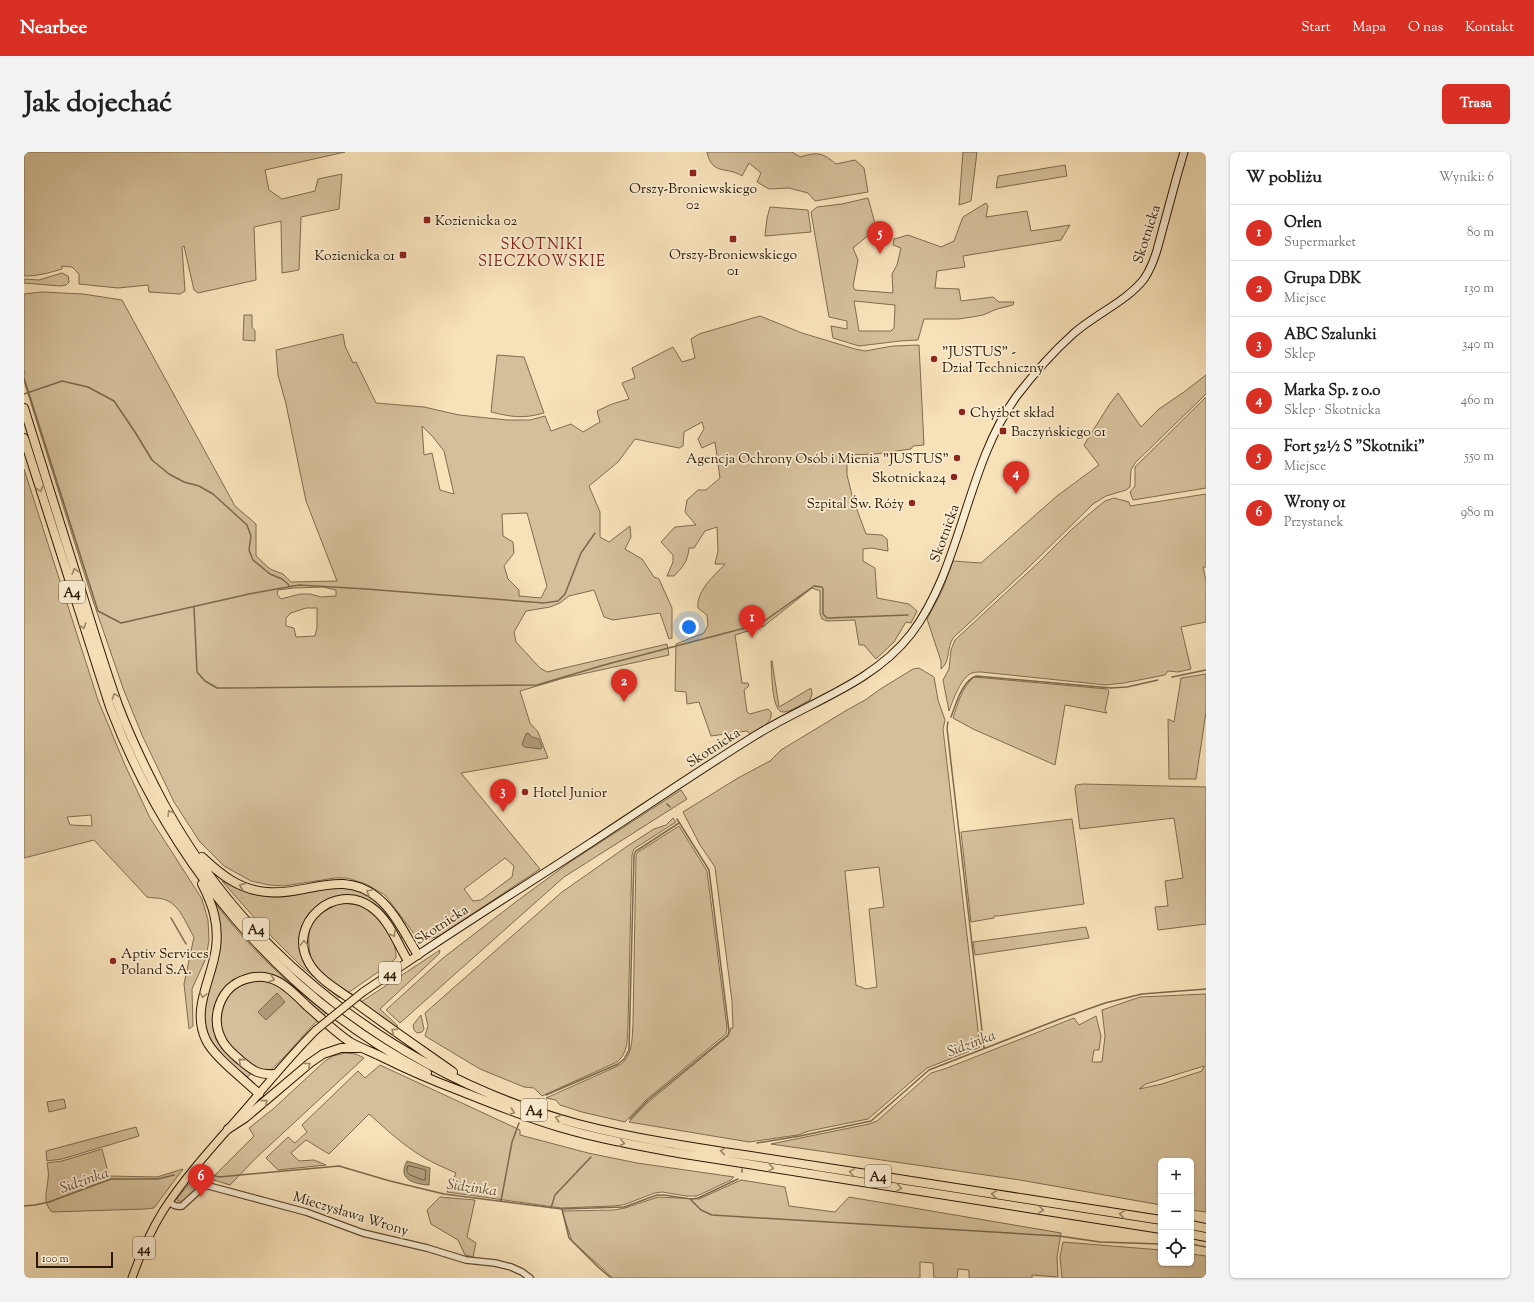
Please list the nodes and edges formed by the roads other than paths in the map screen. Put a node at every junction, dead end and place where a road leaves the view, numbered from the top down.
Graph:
1 (1184, 152) edge
2 (24, 408) edge
3 (24, 438) edge
4 (190, 847) junction
5 (190, 862) junction
6 (418, 954) junction
7 (408, 961) junction
8 (366, 1049) junction
9 (275, 1074) junction
10 (475, 1087) junction
11 (259, 1094) junction
12 (476, 1097) junction
13 (228, 1129) junction
14 (190, 1175) junction
15 (205, 1185) junction
16 (169, 1202) junction
17 (1158, 1220) edge
18 (1194, 1226) edge
19 (1206, 1228) edge
20 (1158, 1229) edge
21 (1194, 1234) edge
22 (1206, 1236) edge
23 (132, 1278) edge
24 (530, 1278) edge

1 - 6 main road, Skotnicka
4 -> 2 highway, A4
3 -> 5 highway, A4
6 -> 4 highway
4 - 10 highway, A4
5 -> 11 highway
5 - 12 highway, A4
6 - 7 main road, Skotnicka / 44
7 - 9 main road, Skotnicka / 44, bridge
10 -> 7 highway
9 -> 8 highway
8 - 12 highway
13 -> 8 highway
9 - 11 main road, Skotnicka / 44
17 -> 10 highway, A4
11 - 13 main road, Skotnicka / 44
12 -> 20 highway, A4
13 - 14 main road, Skotnicka / 44
14 - 15 street, Mieczysława Wrony
14 - 16 main road, Skotnicka / 44
15 - 16 street
15 - 24 street, Mieczysława Wrony
16 - 23 main road, Skotnicka / 44
18 - 19 highway
21 - 22 highway

